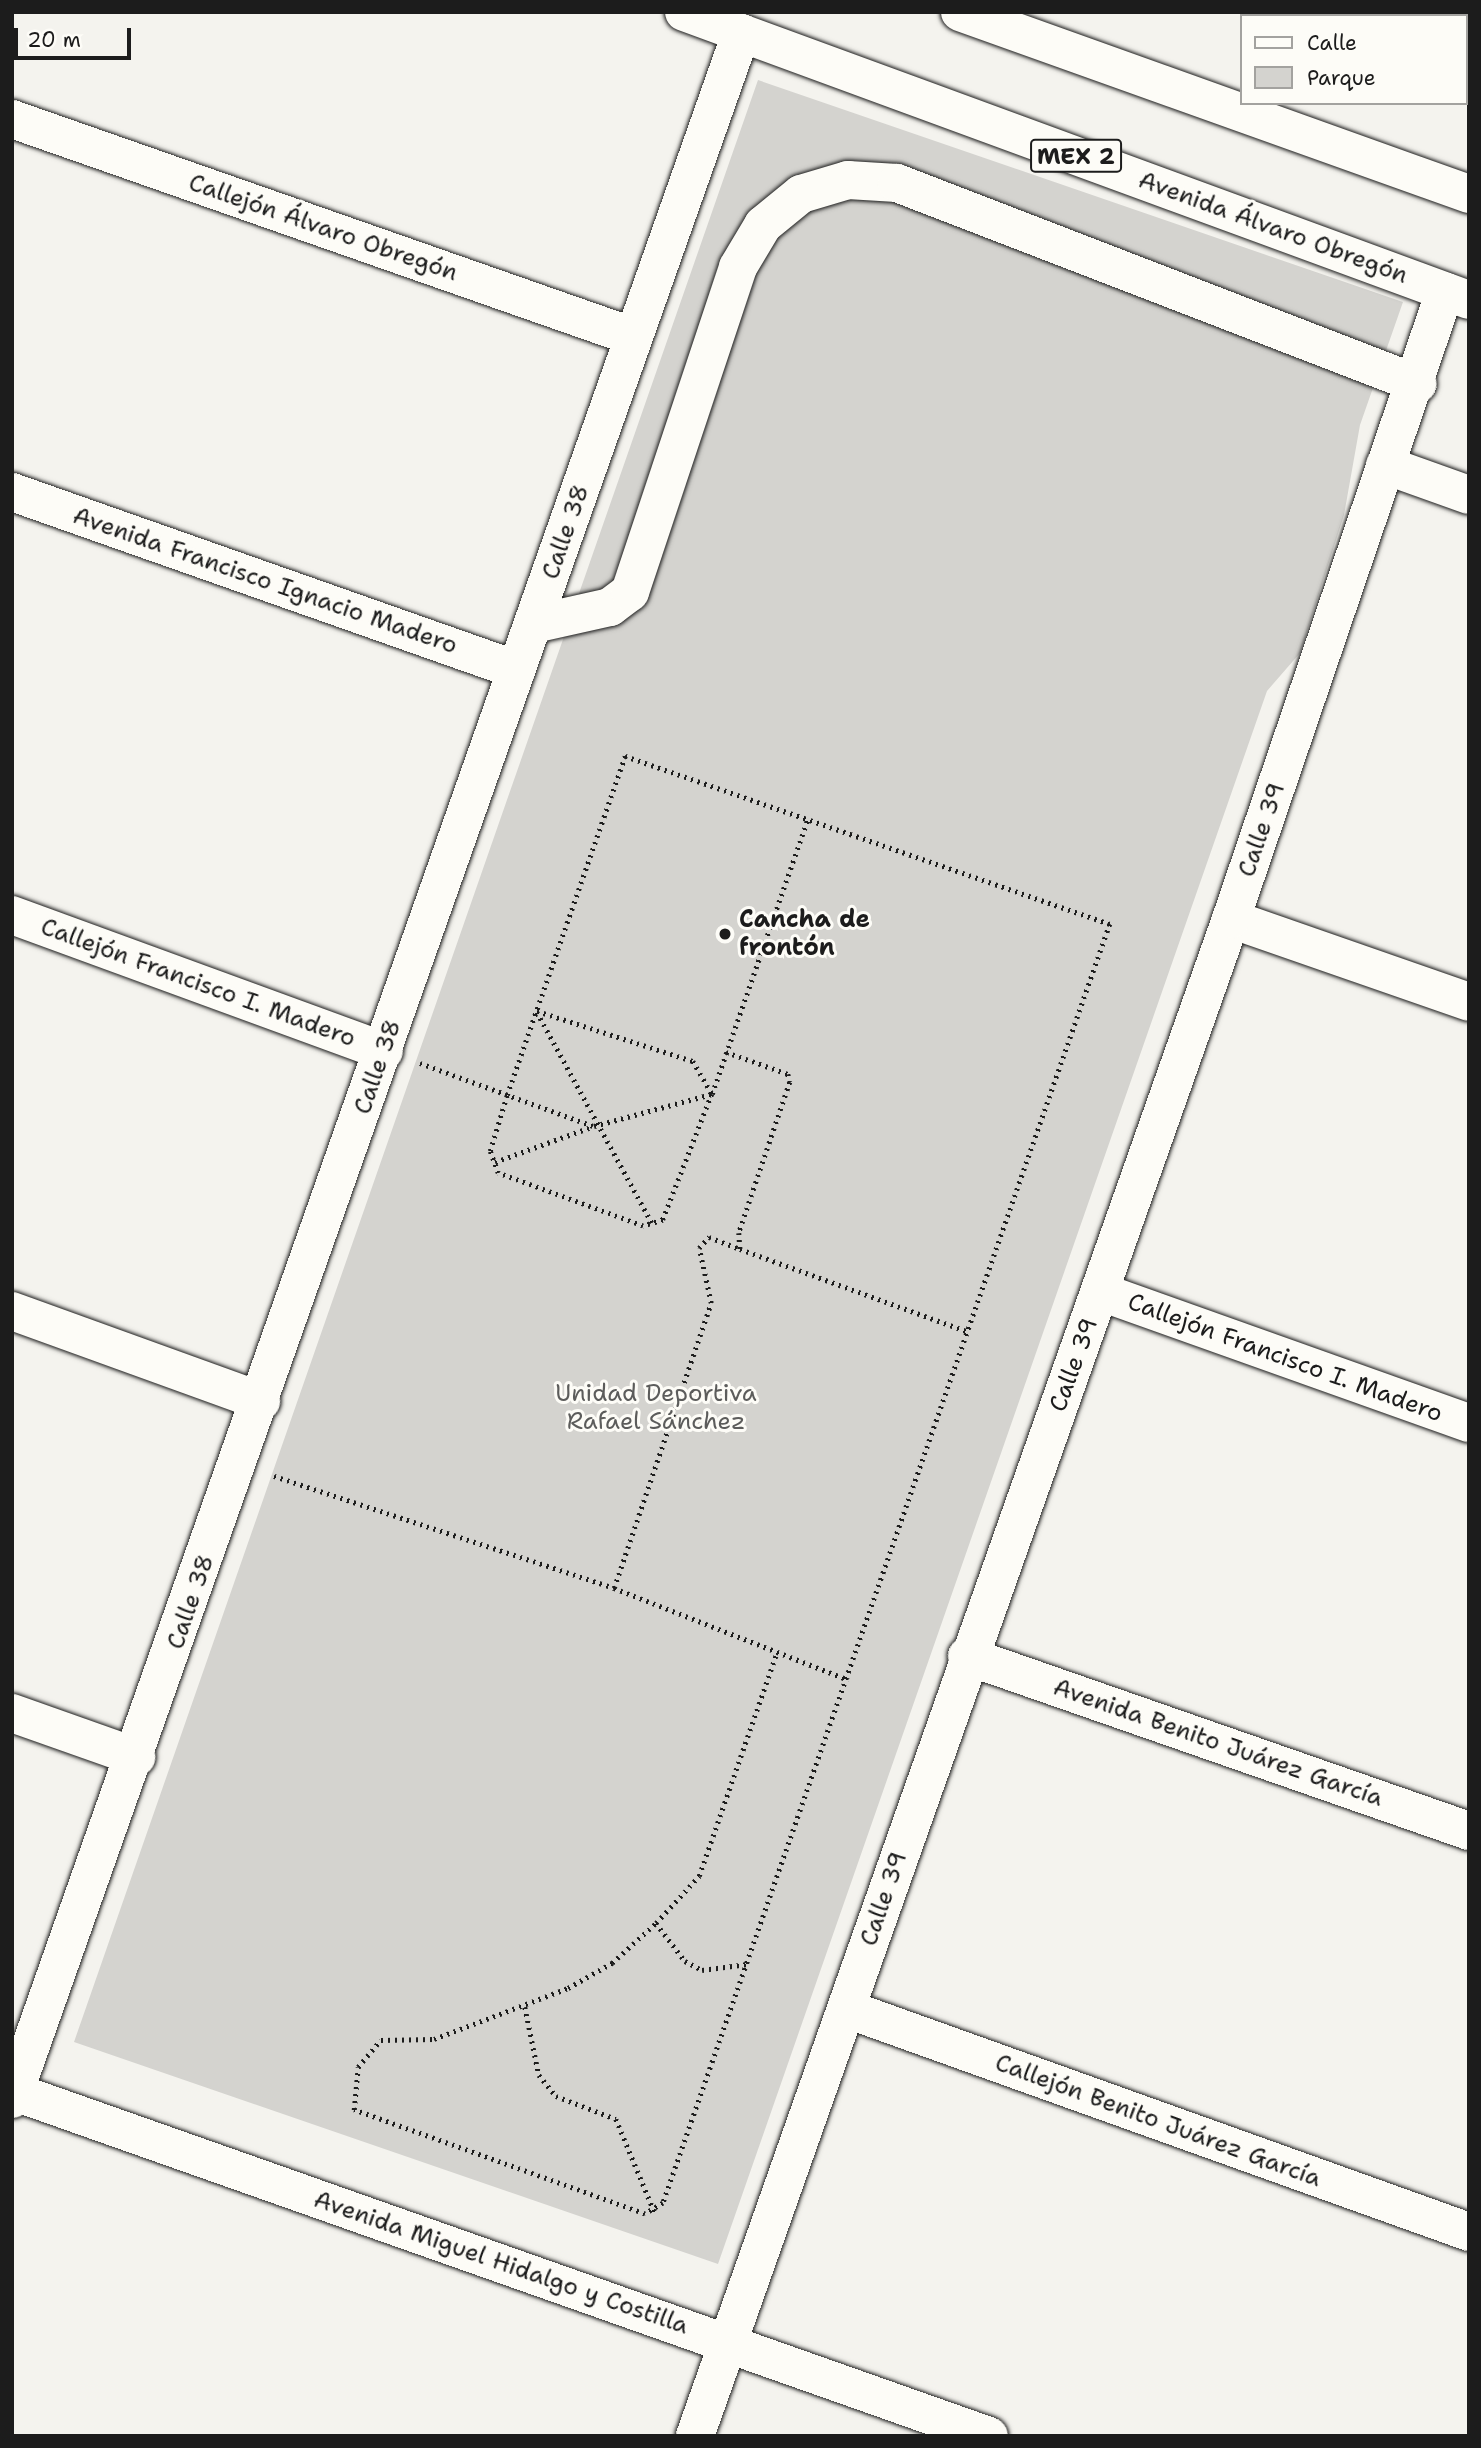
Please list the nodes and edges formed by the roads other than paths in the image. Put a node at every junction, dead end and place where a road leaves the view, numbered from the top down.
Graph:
1 (684, 12) edge
2 (960, 12) edge
3 (741, 33) junction
4 (12, 119) edge
5 (1469, 194) edge
6 (1457, 296) edge
7 (634, 337) junction
8 (1418, 384) junction
9 (1385, 465) junction
10 (12, 492) edge
11 (1469, 495) edge
12 (534, 624) junction
13 (517, 670) junction
14 (12, 915) edge
15 (1231, 919) junction
16 (1469, 1002) edge
17 (384, 1051) junction
18 (1101, 1292) junction
19 (12, 1311) edge
20 (261, 1401) junction
21 (1469, 1423) edge
22 (967, 1656) junction
23 (12, 1713) edge
24 (136, 1757) junction
25 (1469, 1831) edge
26 (847, 2009) junction
27 (13, 2094) edge
28 (1469, 2232) edge
29 (727, 2343) junction
30 (695, 2436) edge
31 (989, 2436) edge

1 - 3 main road, Avenida Álvaro Obregón / MEX 2
2 - 5 main road
3 - 6 main road, Avenida Álvaro Obregón / MEX 2
3 - 7 main road, Calle 38
4 - 7 main road, Callejón Álvaro Obregón
6 - 8 main road, Calle 39
7 - 12 main road, Calle 38
8 - 9 main road, Calle 39
8 - 12 main road
9 - 11 main road
9 - 15 main road, Calle 39
10 - 13 main road, Avenida Francisco Ignacio Madero
12 - 13 main road, Calle 38
13 - 17 main road, Calle 38
14 - 17 main road, Callejón Francisco I. Madero
15 - 16 main road
15 - 18 main road, Calle 39
17 - 20 main road, Calle 38
18 - 21 main road, Callejón Francisco I. Madero
18 - 22 main road, Calle 39
19 - 20 main road
20 - 24 main road, Calle 38
22 - 25 main road, Avenida Benito Juárez García
22 - 26 main road, Calle 39
23 - 24 main road
24 - 27 main road, Calle 38
26 - 28 main road, Callejón Benito Juárez García
26 - 29 main road, Calle 39
27 - 29 main road, Avenida Miguel Hidalgo y Costilla
29 - 30 main road, Calle 39
29 - 31 main road, Avenida Miguel Hidalgo y Costilla

